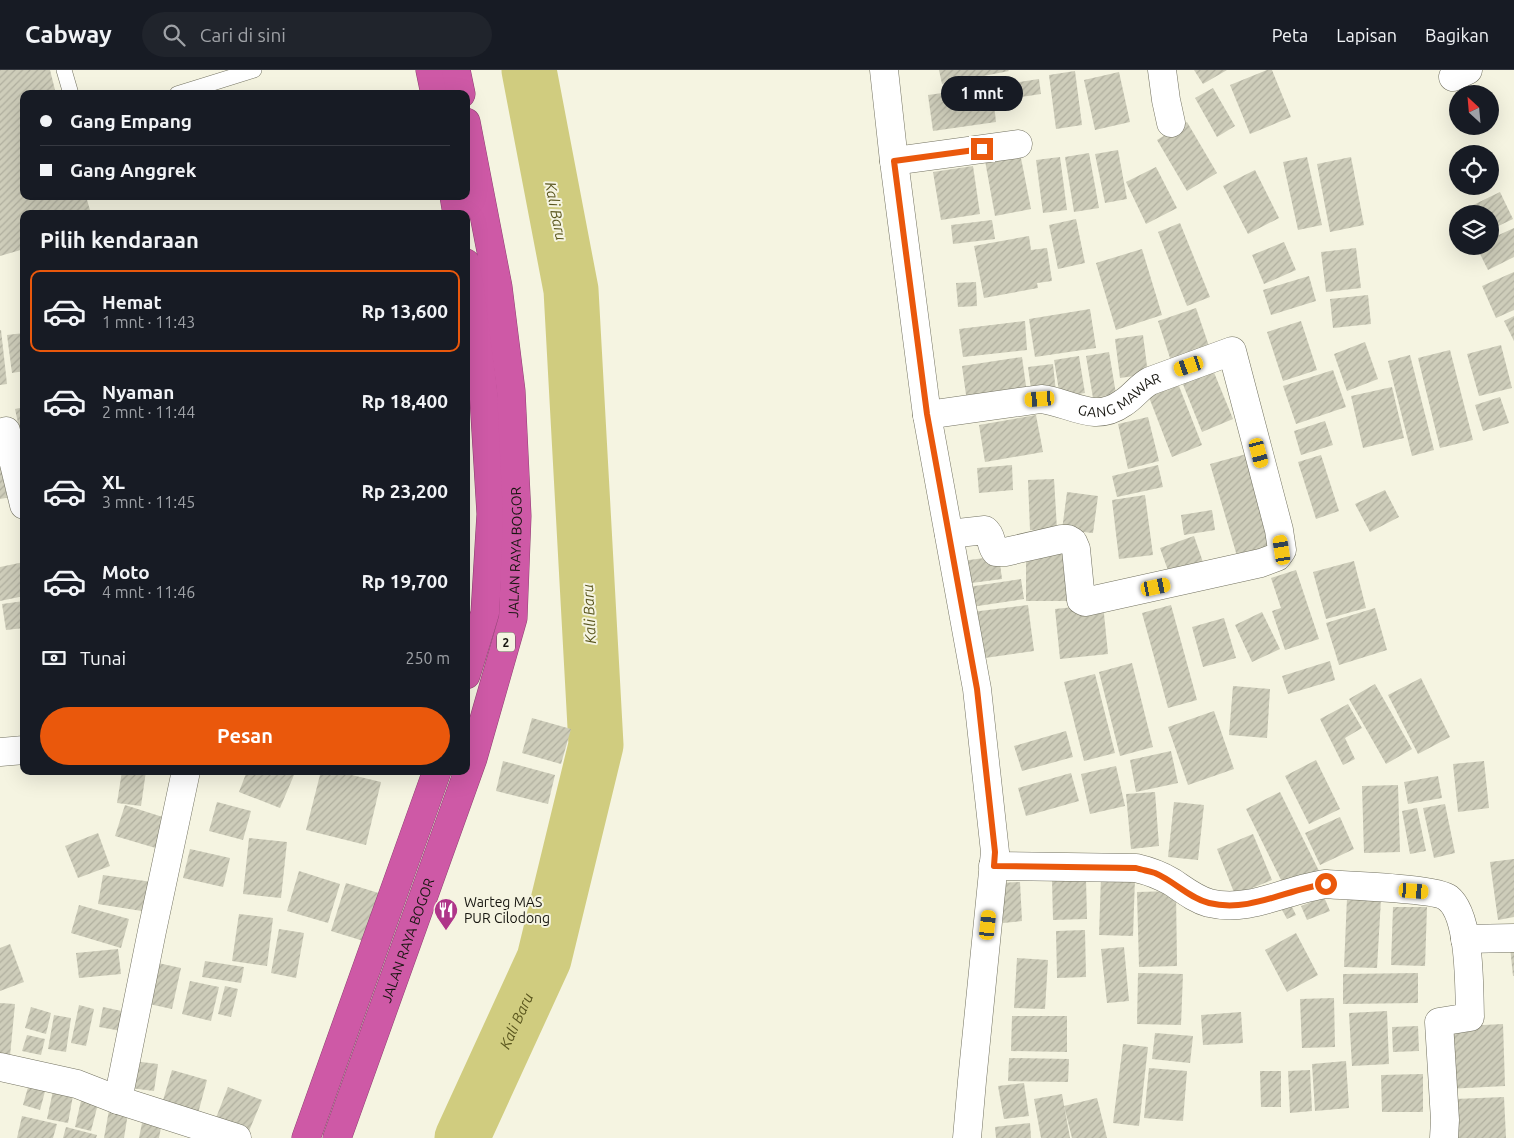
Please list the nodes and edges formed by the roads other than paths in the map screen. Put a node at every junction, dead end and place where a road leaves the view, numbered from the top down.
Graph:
1 (64, 70) edge
2 (254, 70) edge
3 (430, 70) edge
4 (456, 70) edge
5 (884, 70) edge
6 (1162, 70) edge
7 (70, 90) edge
8 (190, 90) edge
9 (434, 90) edge
10 (460, 90) edge
11 (1171, 123) dead end
12 (470, 143) edge
13 (1018, 144) dead end
14 (894, 161) junction
15 (470, 282) edge
16 (473, 368) edge
17 (927, 414) junction
18 (6, 431) dead end
19 (20, 489) edge
20 (949, 534) junction
21 (470, 661) edge
22 (20, 750) edge
23 (0, 752) edge
24 (470, 764) edge
25 (185, 775) edge
26 (436, 775) edge
27 (466, 775) edge
28 (994, 866) junction
29 (1514, 938) edge
30 (1466, 939) junction
31 (0, 1067) edge
32 (118, 1100) junction
33 (237, 1138) edge
34 (306, 1138) edge
35 (337, 1138) edge
36 (968, 1138) edge
37 (1444, 1138) edge

1 - 7 lane
2 - 8 lane
3 - 9 highway
4 - 10 highway
5 - 14 street
6 - 11 street
12 - 24 highway, JALAN RAYA BOGOR / 2
13 - 14 street
14 - 17 street
15 - 16 highway, JALAN RAYA BOGOR / 2
16 - 21 highway, JALAN RAYA BOGOR / 2
17 - 20 street
17 - 20 street, GANG MAWAR
18 - 19 street
20 - 28 street
22 - 23 street
25 - 32 street
26 - 34 highway, JALAN RAYA BOGOR
27 - 35 highway, JALAN RAYA BOGOR / 2
28 - 30 street
28 - 36 street
29 - 30 street
30 - 37 street
31 - 32 street
32 - 33 street

